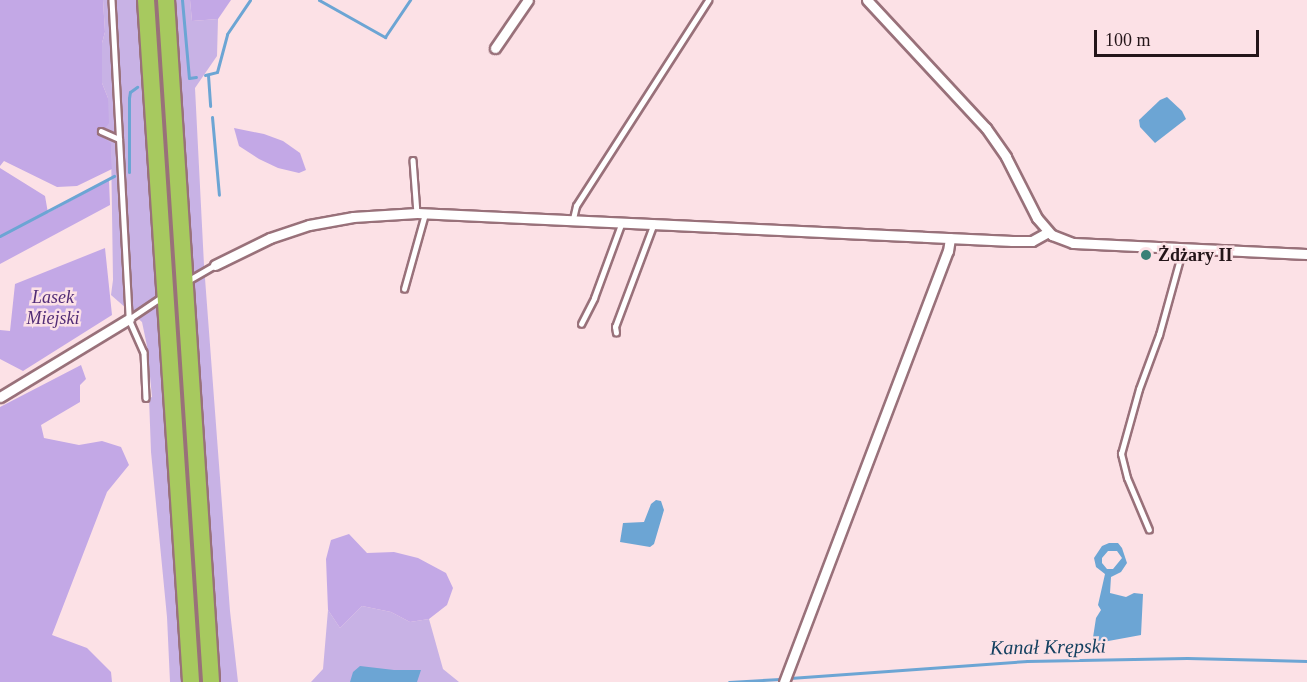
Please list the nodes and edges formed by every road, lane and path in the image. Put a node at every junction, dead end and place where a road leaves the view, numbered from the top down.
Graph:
1 (112, 0) edge
2 (146, 0) edge
3 (166, 0) edge
4 (528, 0) edge
5 (708, 0) edge
6 (867, 0) edge
7 (495, 48) dead end
8 (101, 131) dead end
9 (119, 139) junction
10 (413, 160) dead end
11 (421, 213) junction
12 (572, 220) junction
13 (622, 222) junction
14 (654, 223) junction
15 (1048, 232) junction
16 (950, 238) junction
17 (1183, 248) junction
18 (1307, 254) edge
19 (215, 265) joint
20 (186, 282) junction
21 (404, 289) dead end
22 (166, 294) junction
23 (129, 319) junction
24 (581, 324) dead end
25 (616, 333) dead end
26 (0, 397) edge
27 (146, 398) dead end
28 (1149, 530) dead end
29 (191, 682) edge
30 (211, 682) edge
31 (784, 682) edge

1 - 9 lane
2 - 22 highway
3 - 20 highway
4 - 7 street
5 - 12 lane
6 - 15 street
8 - 9 lane
9 - 23 lane
10 - 11 lane
11 - 12 street
11 - 19 street
11 - 21 lane
12 - 13 street
13 - 14 street
13 - 24 lane
14 - 16 street
14 - 25 lane
15 - 16 street
15 - 17 street
16 - 31 street
17 - 18 street
17 - 28 lane
19 - 20 lane
20 - 22 lane
20 - 30 highway
22 - 23 lane
22 - 29 highway
23 - 26 street
23 - 27 lane

